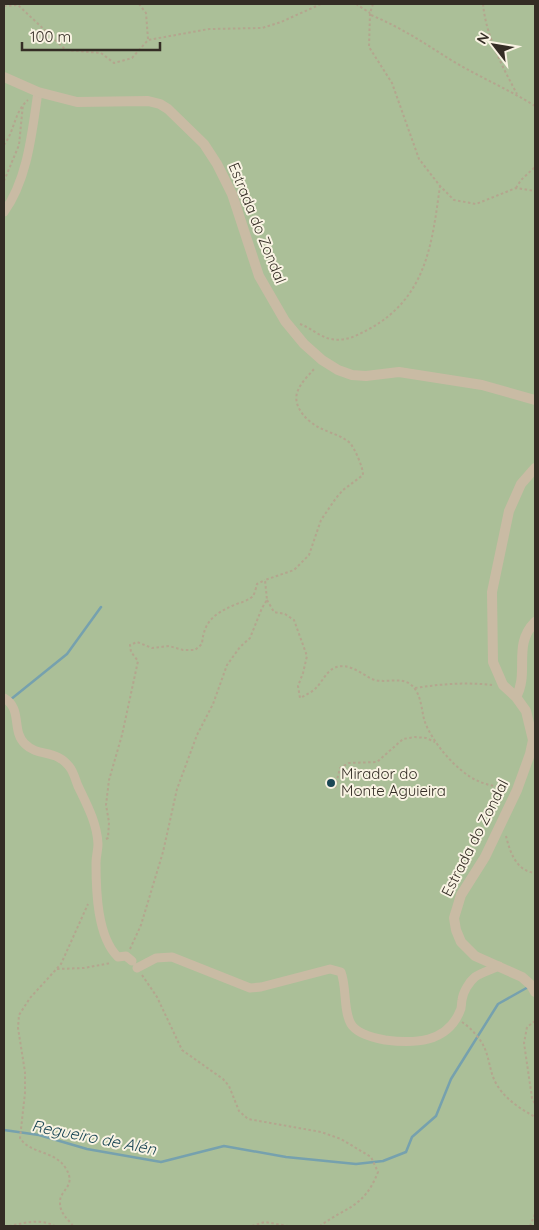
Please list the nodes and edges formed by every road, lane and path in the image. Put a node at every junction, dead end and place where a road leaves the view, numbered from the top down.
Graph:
1 (140, 4) edge
2 (321, 4) edge
3 (356, 4) edge
4 (372, 4) edge
5 (483, 4) edge
6 (4, 6) edge
7 (370, 14) junction
8 (148, 40) junction
9 (4, 76) edge
10 (38, 92) junction
11 (517, 94) junction
12 (535, 106) edge
13 (4, 145) edge
14 (535, 167) edge
15 (4, 181) edge
16 (440, 186) junction
17 (516, 188) junction
18 (535, 191) edge
19 (4, 212) edge
20 (285, 321) junction
21 (322, 360) junction
22 (535, 400) edge
23 (535, 468) edge
24 (265, 580) junction
25 (267, 600) junction
26 (535, 622) edge
27 (503, 686) junction
28 (415, 688) junction
29 (4, 698) edge
30 (516, 698) junction
31 (434, 742) junction
32 (335, 788) dead end
33 (517, 790) junction
34 (503, 819) junction
35 (98, 845) junction
36 (535, 873) edge
37 (88, 904) dead end
38 (128, 960) junction
39 (499, 966) junction
40 (57, 969) junction
41 (535, 992) edge
42 (456, 1018) junction
43 (535, 1021) edge
44 (535, 1104) edge
45 (535, 1117) edge
46 (535, 1214) edge
47 (9, 1226) edge
48 (54, 1226) edge
49 (72, 1226) edge
50 (252, 1226) edge
51 (288, 1226) edge
52 (320, 1226) edge
53 (530, 1226) edge

1 - 8 path
2 - 8 path
3 - 7 path
4 - 7 path
5 - 11 path
6 - 8 path
7 - 11 path
7 - 16 path
9 - 10 street, Estrada do Zondal
10 - 19 street
10 - 20 street, Estrada do Zondal
11 - 12 path
13 - 15 path
14 - 17 path
16 - 17 path
16 - 20 path
17 - 18 path
20 - 21 street, Estrada do Zondal
21 - 22 street, Estrada do Zondal
21 - 24 path
23 - 27 street, Estrada do Zondal
24 - 25 path
24 - 35 path
25 - 28 path
25 - 38 path
26 - 30 street
27 - 28 path
27 - 30 street, Estrada do Zondal
28 - 31 path
29 - 35 street
30 - 33 street, Estrada do Zondal
31 - 32 path
31 - 33 path
33 - 34 street, Estrada do Zondal
34 - 36 path
34 - 39 street, Estrada do Zondal
35 - 38 street
37 - 40 path
38 - 40 path
38 - 42 street
38 - 52 path
39 - 41 street, Estrada do Zondal
39 - 42 street
40 - 49 path
42 - 45 path
43 - 44 path
46 - 53 path
47 - 48 path
50 - 51 path

